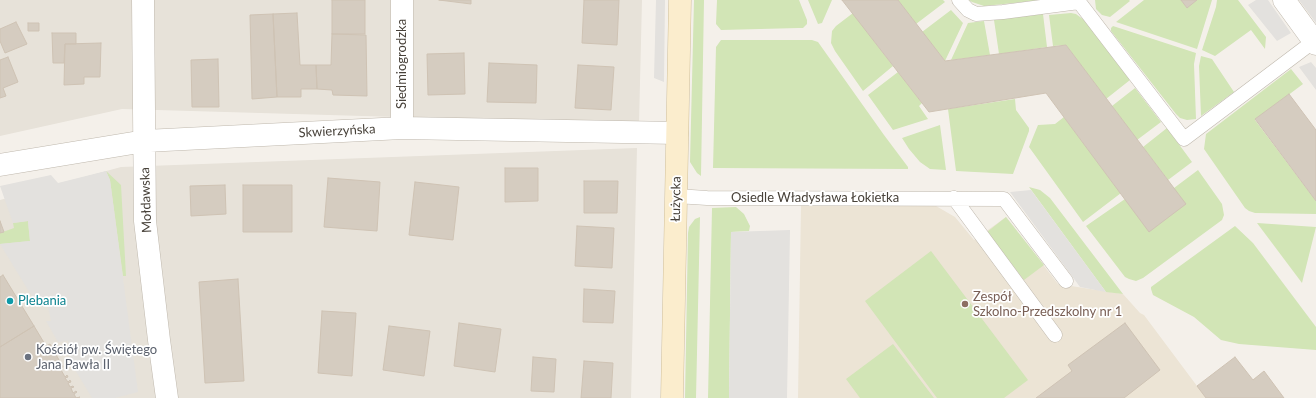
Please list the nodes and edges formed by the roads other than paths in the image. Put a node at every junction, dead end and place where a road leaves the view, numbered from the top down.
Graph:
1 (143, 0) edge
2 (402, 0) edge
3 (680, 0) edge
4 (959, 0) edge
5 (1284, 0) edge
6 (1080, 1) edge
7 (1315, 42) edge
8 (402, 128) junction
9 (677, 133) junction
10 (144, 141) junction
11 (0, 165) edge
12 (676, 196) junction
13 (954, 198) junction
14 (1066, 281) dead end
15 (1055, 335) dead end
16 (167, 398) edge
17 (672, 398) edge

1 - 10 street, Mołdawska
2 - 8 street, Siedmiogrodzka
3 - 9 street, Łużycka
4 - 6 lane
5 - 7 street
6 - 7 lane
8 - 9 street, Skwierzyńska
8 - 10 street, Skwierzyńska
9 - 12 street, Łużycka
10 - 11 street, Skwierzyńska
10 - 16 street, Mołdawska
12 - 13 lane, Osiedle Władysława Łokietka
12 - 17 street, Łużycka
13 - 14 lane, Osiedle Władysława Łokietka
13 - 15 lane

